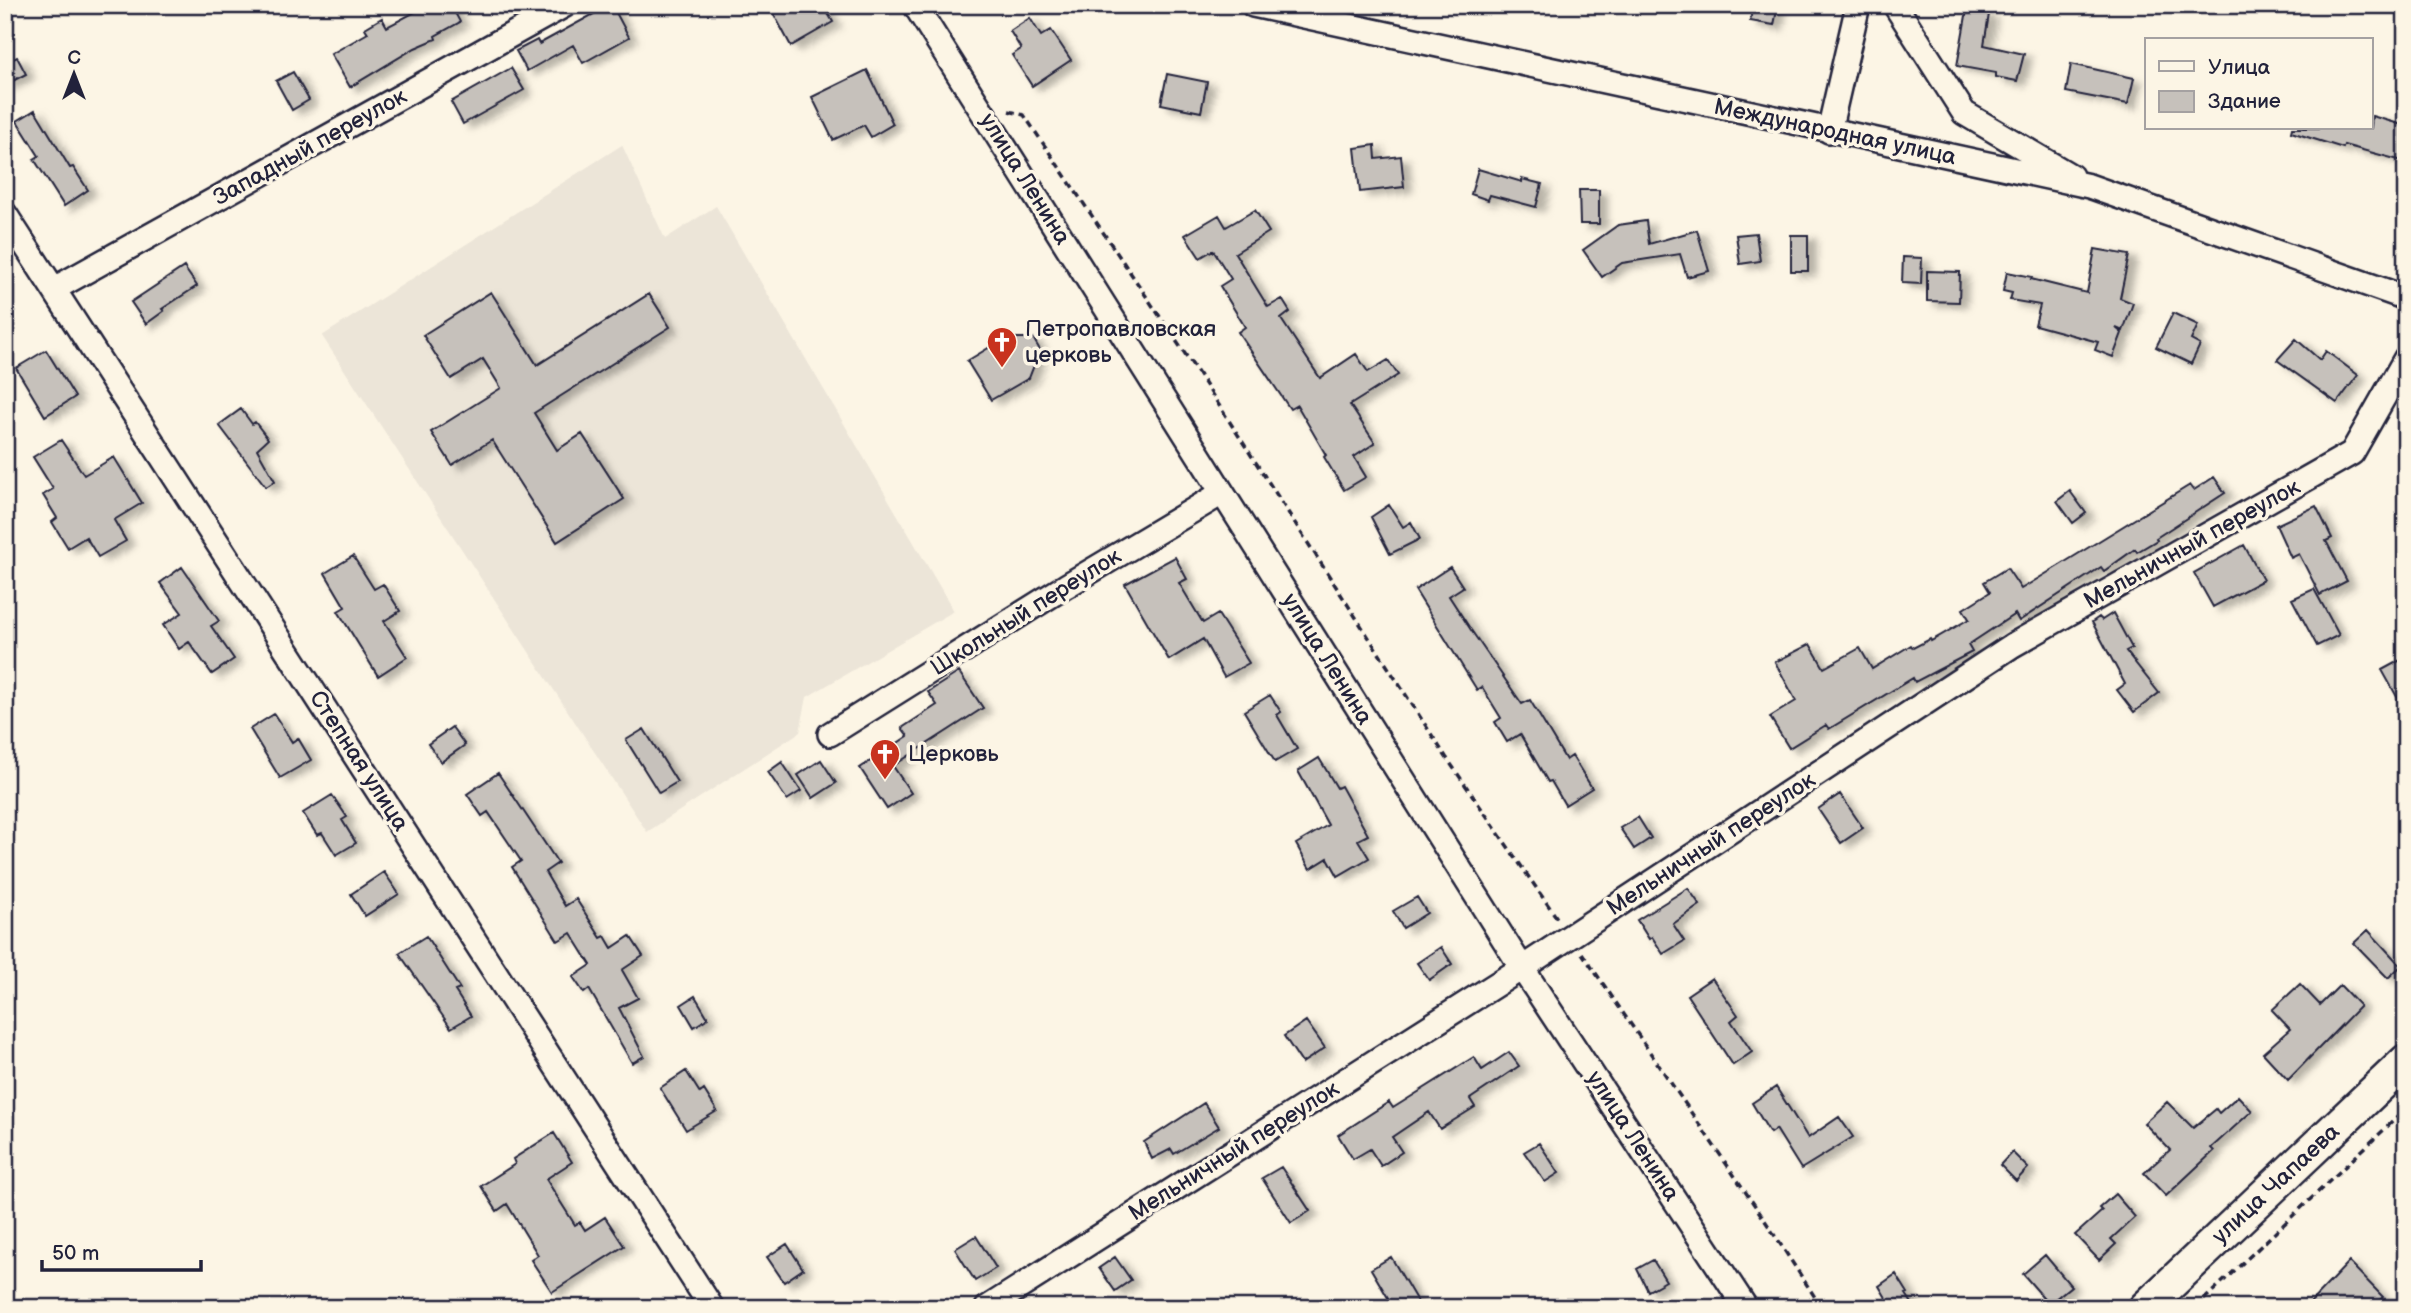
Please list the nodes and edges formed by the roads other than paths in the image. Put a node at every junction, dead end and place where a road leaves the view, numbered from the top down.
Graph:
1 (565, 5) edge
2 (915, 5) edge
3 (1253, 5) edge
4 (1858, 5) edge
5 (1895, 5) edge
6 (1829, 131) junction
7 (2089, 186) junction
8 (5, 214) edge
9 (54, 289) junction
10 (2406, 298) edge
11 (2406, 358) edge
12 (1222, 493) junction
13 (830, 734) dead end
14 (1522, 968) junction
15 (2406, 1061) edge
16 (712, 1308) edge
17 (987, 1308) edge
18 (1746, 1308) edge
19 (2145, 1308) edge

1 - 9 street, Западный переулок
2 - 12 street, улица Ленина
3 - 6 street, Международная улица
4 - 6 street
5 - 7 street
6 - 7 street, Международная улица
7 - 10 street, Международная улица
8 - 9 street, Степная улица
9 - 16 street, Степная улица
11 - 14 street, Мельничный переулок
12 - 13 street, Школьный переулок
12 - 14 street, улица Ленина
14 - 17 street, Мельничный переулок
14 - 18 street, улица Ленина
15 - 19 main road, улица Чапаева

